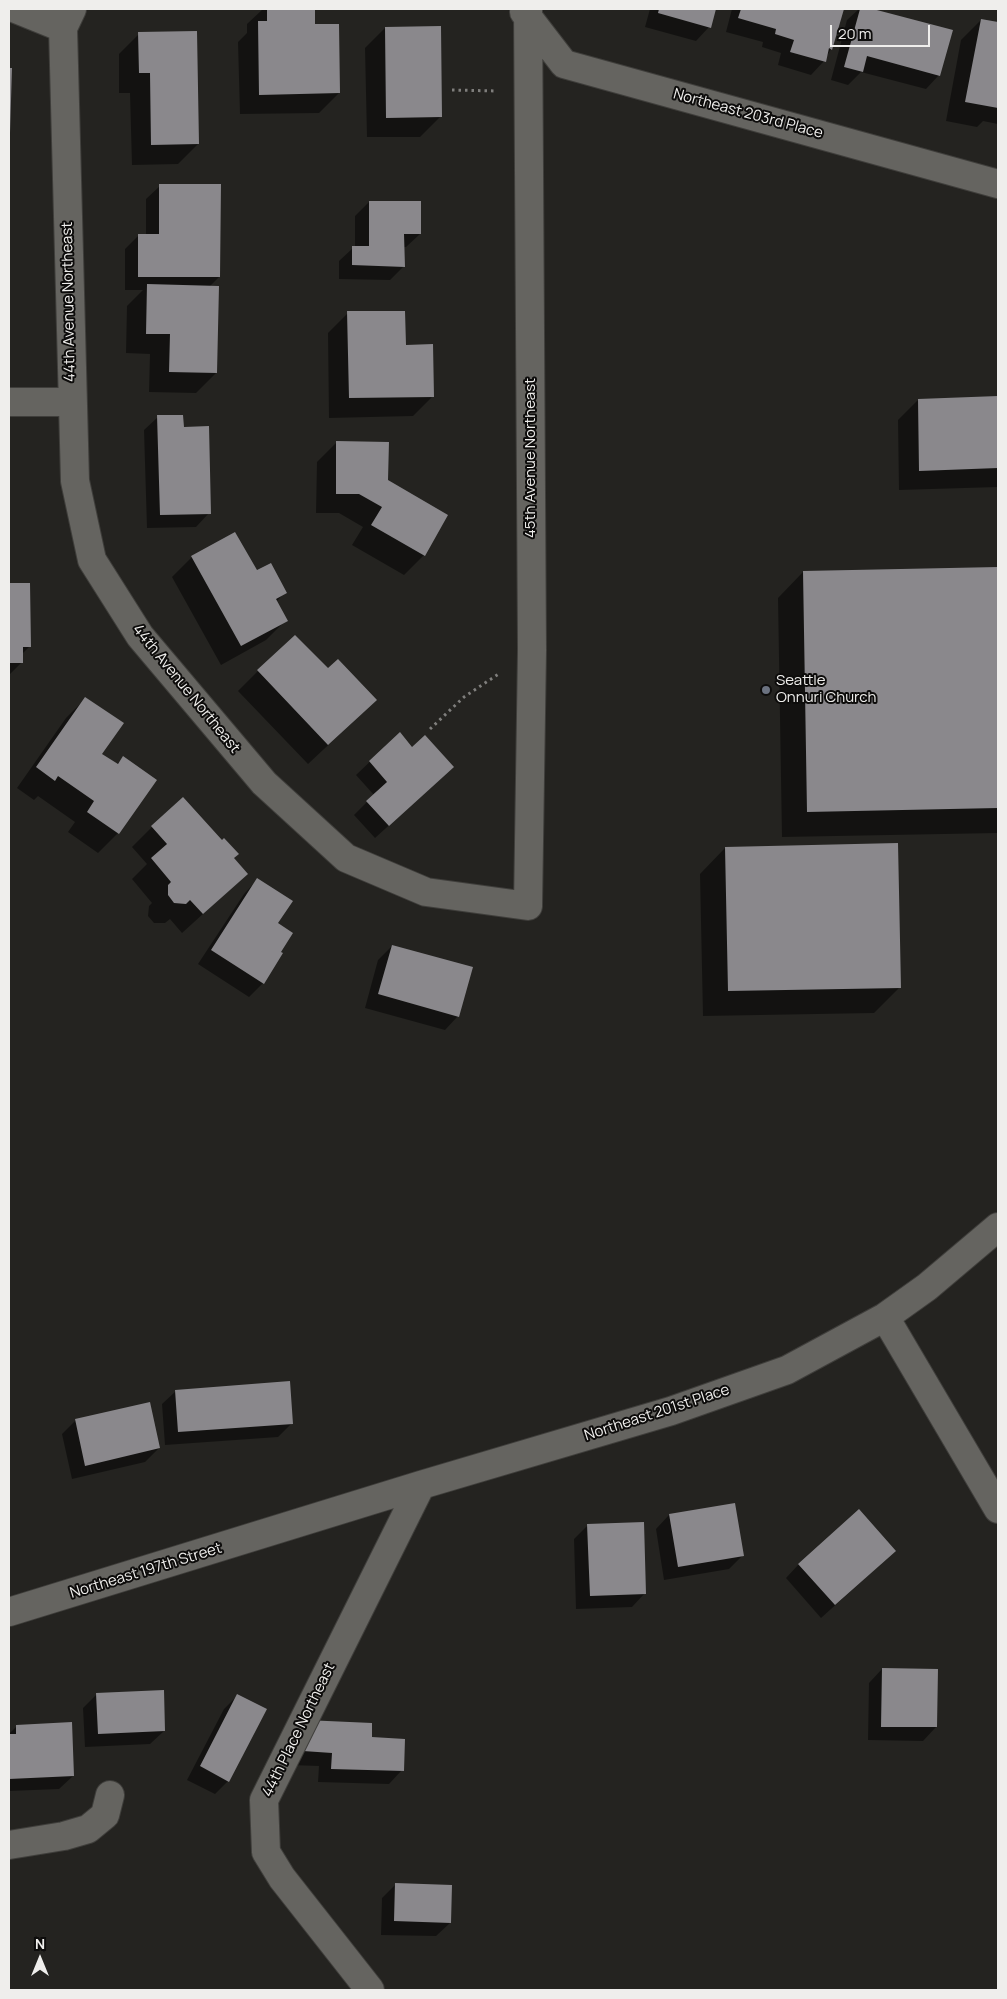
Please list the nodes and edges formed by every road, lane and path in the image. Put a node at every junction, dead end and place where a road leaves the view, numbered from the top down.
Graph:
1 (16, 9) edge
2 (526, 11) edge
3 (67, 19) edge
4 (452, 90) dead end
5 (529, 92) junction
6 (998, 184) edge
7 (9, 402) edge
8 (71, 402) junction
9 (532, 650) junction
10 (430, 728) dead end
11 (528, 906) joint
12 (998, 1227) edge
13 (885, 1317) junction
14 (421, 1485) junction
15 (998, 1509) edge
16 (282, 1529) joint
17 (9, 1612) edge
18 (110, 1795) dead end
19 (9, 1845) edge
20 (370, 1990) edge

1 - 3 street
2 - 5 street, 45th Avenue Northeast
2 - 6 street, Northeast 203rd Place
3 - 8 street, 44th Avenue Northeast
4 - 5 path
5 - 9 street, 45th Avenue Northeast
7 - 8 street
8 - 11 street, 44th Avenue Northeast
9 - 10 path
9 - 11 street, 45th Avenue Northeast
12 - 13 street, Northeast 201st Place
13 - 14 street, Northeast 201st Place
13 - 15 street
14 - 16 street, Northeast 201st Place
14 - 20 street, 44th Place Northeast
16 - 17 street, Northeast 197th Street
18 - 19 street

